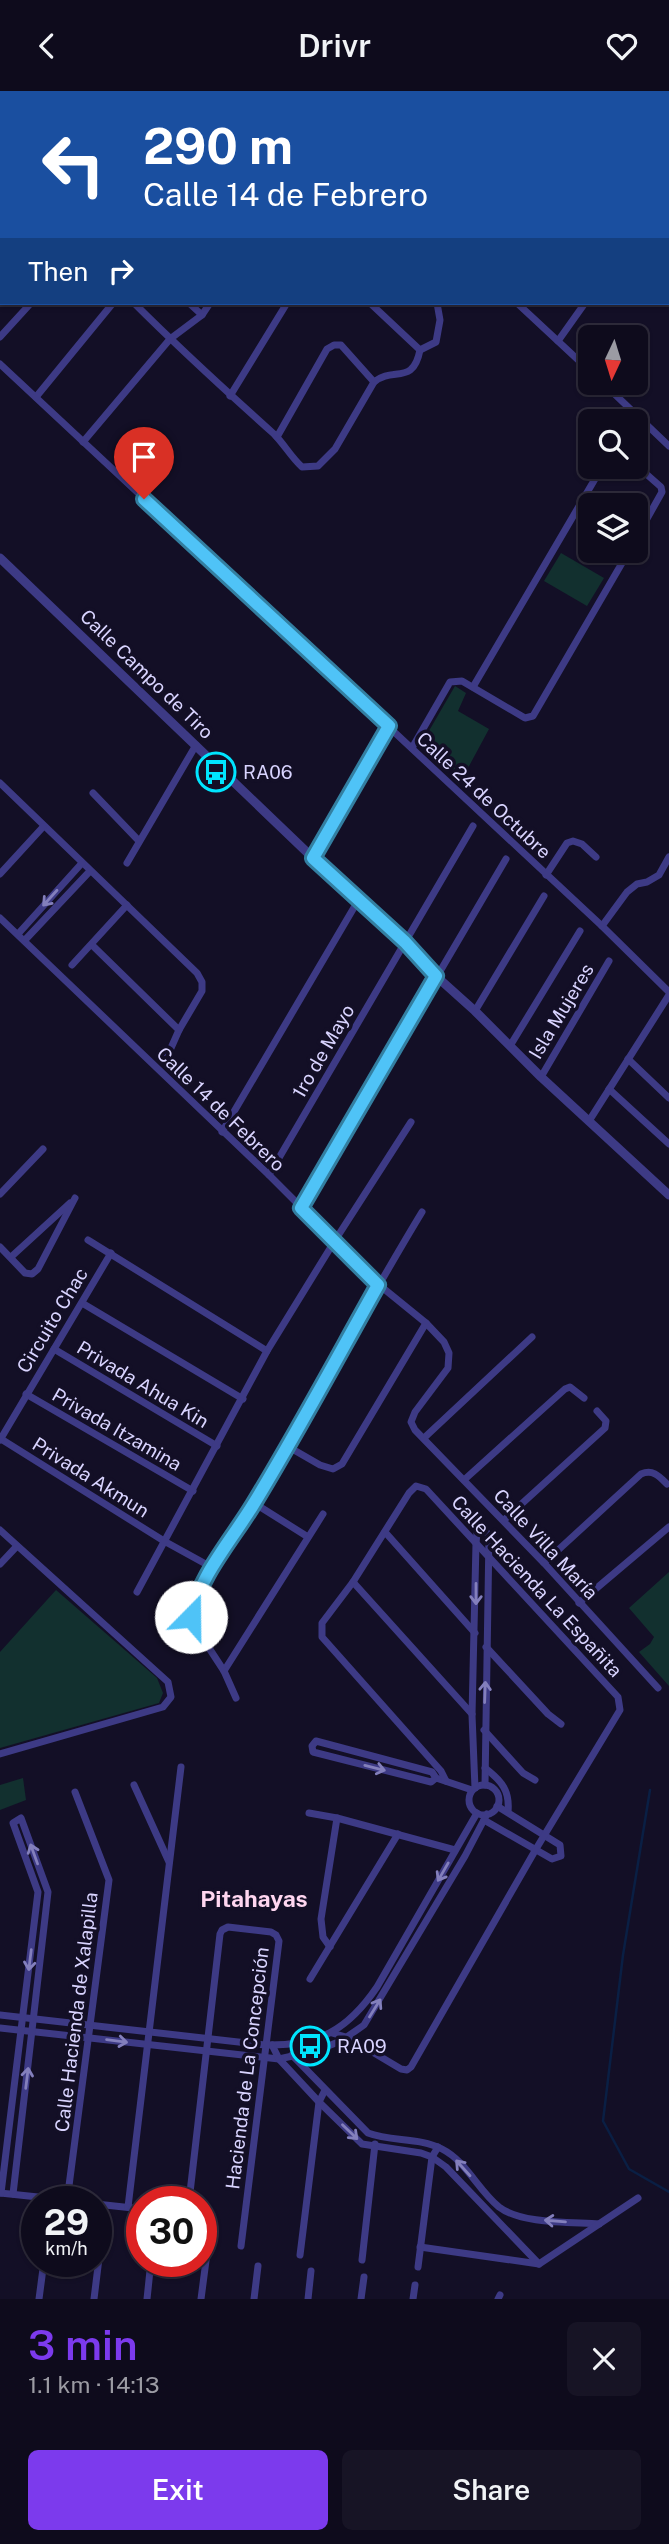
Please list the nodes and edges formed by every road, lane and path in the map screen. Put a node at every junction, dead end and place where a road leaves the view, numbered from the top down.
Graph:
1 (29, 305) edge
2 (111, 305) edge
3 (136, 305) edge
4 (191, 305) edge
5 (209, 305) edge
6 (286, 305) edge
7 (375, 305) edge
8 (437, 305) edge
9 (519, 305) edge
10 (584, 305) edge
11 (202, 315) junction
12 (0, 337) edge
13 (170, 338) junction
14 (558, 341) junction
15 (420, 350) junction
16 (578, 360) edge
17 (0, 364) edge
18 (374, 382) junction
19 (616, 395) edge
20 (230, 396) junction
21 (36, 397) junction
22 (277, 437) junction
23 (83, 442) junction
24 (669, 446) edge
25 (648, 476) edge
26 (595, 479) edge
27 (648, 517) edge
28 (0, 558) edge
29 (622, 563) edge
30 (473, 687) junction
31 (389, 726) junction
32 (196, 745) junction
33 (412, 748) junction
34 (0, 783) edge
35 (93, 793) dead end
36 (43, 827) junction
37 (473, 827) dead end
38 (139, 841) junction
39 (596, 857) dead end
40 (669, 857) edge
41 (313, 858) junction
42 (506, 859) dead end
43 (82, 863) junction
44 (127, 863) dead end
45 (90, 871) junction
46 (0, 874) edge
47 (546, 875) junction
48 (544, 895) dead end
49 (359, 899) junction
50 (127, 905) junction
51 (0, 918) edge
52 (602, 926) junction
53 (580, 931) dead end
54 (18, 934) junction
55 (25, 940) junction
56 (405, 942) junction
57 (92, 945) junction
58 (609, 961) dead end
59 (72, 965) dead end
60 (436, 976) junction
61 (669, 993) edge
62 (475, 1011) junction
63 (179, 1030) junction
64 (510, 1046) junction
65 (167, 1057) dead end
66 (628, 1059) junction
67 (541, 1077) junction
68 (609, 1089) junction
69 (669, 1098) edge
70 (589, 1121) junction
71 (411, 1122) dead end
72 (222, 1132) junction
73 (669, 1144) edge
74 (43, 1149) dead end
75 (269, 1175) junction
76 (0, 1194) edge
77 (669, 1195) edge
78 (301, 1208) junction
79 (422, 1212) dead end
80 (88, 1240) dead end
81 (334, 1242) junction
82 (0, 1247) edge
83 (111, 1253) junction
84 (11, 1257) junction
85 (378, 1285) junction
86 (82, 1303) junction
87 (426, 1323) junction
88 (532, 1337) dead end
89 (54, 1349) junction
90 (267, 1351) junction
91 (26, 1394) junction
92 (584, 1398) dead end
93 (243, 1399) junction
94 (597, 1411) dead end
95 (411, 1422) joint
96 (424, 1438) junction
97 (1, 1440) edge
98 (287, 1445) junction
99 (217, 1446) junction
100 (464, 1480) junction
101 (667, 1484) dead end
102 (193, 1491) junction
103 (254, 1503) junction
104 (323, 1514) dead end
105 (503, 1520) junction
106 (669, 1527) edge
107 (0, 1530) edge
108 (385, 1532) junction
109 (308, 1537) junction
110 (164, 1541) junction
111 (476, 1543) junction
112 (17, 1546) junction
113 (488, 1557) junction
114 (544, 1563) junction
115 (0, 1565) edge
116 (213, 1567) junction
117 (353, 1582) junction
118 (137, 1592) dead end
119 (579, 1604) junction
120 (476, 1633) junction
121 (486, 1647) junction
122 (224, 1671) junction
123 (658, 1688) dead end
124 (236, 1698) dead end
125 (472, 1715) junction
126 (561, 1724) dead end
127 (484, 1730) junction
128 (0, 1754) edge
129 (181, 1767) dead end
130 (485, 1768) junction
131 (436, 1777) junction
132 (535, 1780) dead end
133 (446, 1781) junction
134 (134, 1785) dead end
135 (485, 1785) junction
136 (473, 1789) junction
137 (75, 1792) dead end
138 (498, 1806) junction
139 (508, 1812) junction
140 (309, 1813) dead end
141 (477, 1813) junction
142 (485, 1817) junction
143 (337, 1818) junction
144 (398, 1833) junction
145 (545, 1836) junction
146 (536, 1849) junction
147 (455, 1850) junction
148 (170, 1862) junction
149 (35, 1919) junction
150 (45, 1920) junction
151 (330, 1947) junction
152 (310, 1979) dead end
153 (0, 2015) edge
154 (23, 2018) junction
155 (34, 2019) junction
156 (90, 2024) junction
157 (0, 2028) edge
158 (21, 2031) junction
159 (149, 2031) junction
160 (33, 2032) junction
161 (332, 2033) junction
162 (89, 2038) junction
163 (349, 2038) junction
164 (207, 2039) junction
165 (147, 2045) junction
166 (269, 2045) junction
167 (285, 2045) junction
168 (206, 2052) junction
169 (292, 2056) junction
170 (263, 2057) junction
171 (279, 2059) junction
172 (325, 2090) junction
173 (319, 2102) junction
174 (11, 2111) junction
175 (23, 2113) junction
176 (377, 2136) junction
177 (374, 2147) junction
178 (438, 2147) junction
179 (432, 2157) junction
180 (74, 2186) edge
181 (130, 2186) edge
182 (191, 2186) edge
183 (1, 2193) edge
184 (13, 2194) junction
185 (21, 2195) edge
186 (638, 2198) dead end
187 (512, 2215) junction
188 (599, 2224) junction
189 (501, 2225) junction
190 (241, 2246) dead end
191 (420, 2247) junction
192 (300, 2255) dead end
193 (362, 2260) dead end
194 (539, 2264) junction
195 (258, 2266) dead end
196 (418, 2267) dead end
197 (311, 2271) dead end
198 (42, 2277) edge
199 (96, 2277) edge
200 (149, 2277) edge
201 (204, 2277) edge
202 (364, 2277) dead end
203 (415, 2285) dead end
204 (39, 2299) edge
205 (93, 2299) edge
206 (147, 2299) edge
207 (201, 2299) edge
208 (254, 2299) edge
209 (308, 2299) edge
210 (361, 2299) edge
211 (413, 2299) edge

1 - 12 street
2 - 21 street
3 - 13 street
4 - 11 street
5 - 11 street
6 - 20 street
7 - 15 street
8 - 15 street
9 - 14 street
10 - 14 street
11 - 13 street
13 - 20 street
13 - 23 street
14 - 16 street
15 - 18 street
17 - 21 street, Calle 24 de Octubre
18 - 22 street
18 - 22 street
19 - 24 street
20 - 22 street
21 - 23 street, Calle 24 de Octubre
23 - 31 street, Calle 24 de Octubre
25 - 27 street
26 - 30 street
28 - 32 street, Calle Campo de Tiro
29 - 30 street
30 - 33 street
31 - 33 street, Calle 24 de Octubre
31 - 41 street
32 - 38 street
32 - 41 street, Calle Campo de Tiro
33 - 47 street, Calle 24 de Octubre
34 - 36 street
35 - 38 street
36 - 43 street
36 - 46 street
37 - 56 street, 1ro de Mayo
38 - 44 street
39 - 47 street
40 - 52 street
41 - 49 street, Calle Campo de Tiro
42 - 60 street
43 - 45 street
43 -> 54 street
45 - 50 street
45 - 55 street
47 - 52 street, Calle 24 de Octubre
48 - 62 street
49 - 56 street, Calle Campo de Tiro
49 - 72 street
50 - 57 street
50 - 63 street
51 - 54 street, Calle 14 de Febrero
52 - 61 street, Calle 24 de Octubre
53 - 64 street
54 - 55 street, Calle 14 de Febrero
55 - 72 street, Calle 14 de Febrero
56 - 60 street, Calle Campo de Tiro
56 - 75 street, 1ro de Mayo
57 - 59 street
57 - 63 street
58 - 67 street, Isla Mujeres
60 - 62 street, Calle Campo de Tiro
60 - 78 street
61 - 66 street
62 - 64 street, Calle Campo de Tiro
63 - 65 street
64 - 67 street, Calle Campo de Tiro
66 - 68 street
66 - 69 street
67 - 70 street, Calle Campo de Tiro
68 - 70 street
68 - 73 street
70 - 77 street, Calle Campo de Tiro
71 - 81 street
72 - 75 street, Calle 14 de Febrero
74 - 76 street
75 - 78 street, Calle 14 de Febrero
78 - 81 street, Calle 14 de Febrero
79 - 85 street
80 - 83 street
81 - 85 street, Calle 14 de Febrero
81 - 90 street
82 - 84 street
83 - 86 street, Circuito Chac
83 - 90 street
84 - 84 street
85 - 87 street, Calle 14 de Febrero
85 - 98 street
86 - 89 street, Circuito Chac
86 - 93 street
87 - 95 street, Calle 14 de Febrero
87 - 98 street
88 - 96 street
89 - 91 street, Circuito Chac
89 - 99 street, Privada Ahua Kin
90 - 93 street
91 - 97 street, Circuito Chac
91 - 102 street, Privada Itzamina
92 - 100 street
93 - 99 street
94 - 105 street
95 - 96 street, Calle Villa María
96 - 100 street, Calle Villa María
97 - 110 street, Privada Akmun
98 - 103 street
99 - 102 street
100 - 105 street, Calle Villa María
101 - 114 street
102 - 110 street
103 - 109 street
103 - 116 street
104 - 109 street
105 - 114 street, Calle Villa María
106 - 119 street
107 - 112 street
108 - 111 street, Calle Hacienda La Españita
108 - 117 street, Calle Hacienda La Españita
108 - 120 street
109 - 122 street
110 - 116 street, Privada Akmun
110 - 118 street
111 - 113 street, Calle Hacienda La Españita
111 - 113 street
111 -> 120 street
112 - 115 street
112 - 128 street
113 - 121 street
113 - 145 street, Calle Hacienda La Españita
114 - 119 street, Calle Villa María
116 - 122 street
117 - 125 street
117 - 133 street, Calle Hacienda La Españita
119 - 123 street, Calle Villa María
120 - 125 street
121 - 126 street
127 -> 121 street
122 - 124 street
125 - 136 street
127 - 130 street
127 - 132 street
129 - 148 street
130 - 135 street
130 - 139 street
131 -> 131 street
131 - 133 street
133 - 136 street
134 - 148 street
135 - 136 street
135 - 138 street
136 - 141 street
137 - 156 street, Calle Hacienda de Xalapilla
138 - 139 street
138 - 142 street
139 - 145 street
140 - 143 street
141 - 142 street
141 - 147 street
142 - 146 street
163 -> 142 street
143 - 144 street
143 - 151 street
144 - 147 street
144 - 151 street
145 - 146 street, Calle Hacienda La Españita
145 - 146 street
146 - 163 street, Calle Hacienda La Españita
147 -> 161 street
148 - 159 street
149 - 150 street
150 -> 149 street
149 -> 154 street
150 - 155 street
151 - 152 street
153 - 154 street
154 - 155 street
154 - 158 street
155 - 156 street
155 - 160 street
156 - 159 street
156 - 162 street, Calle Hacienda de Xalapilla
157 - 158 street
158 - 160 street
158 - 174 street
159 - 164 street
159 - 165 street
160 - 162 street
175 -> 160 street
161 - 163 street, Calle Hacienda La Españita
161 - 167 street
162 -> 165 street
162 - 180 street, Calle Hacienda de Xalapilla
163 - 169 street
164 - 166 street
164 - 166 street, Hacienda de La Concepción
164 - 168 street
165 - 168 street
165 - 181 street
166 - 167 street
166 - 170 street, Hacienda de La Concepción
166 - 171 street
167 - 169 street
168 - 170 street
168 - 182 street
169 - 171 street
169 - 172 street
170 - 171 street
170 - 190 street, Hacienda de La Concepción
171 - 173 street
172 - 173 street
172 - 176 street
173 -> 177 street
173 - 192 street
174 - 175 street
174 - 183 street
175 - 184 street
176 - 177 street
176 - 178 street
177 - 179 street
177 - 193 street
178 - 179 street
187 -> 178 street
179 - 189 street
179 - 191 street
183 - 184 street
184 - 185 street
186 - 188 street
188 -> 187 street
187 - 189 street
188 - 194 street
189 - 194 street
191 - 194 street
191 - 196 street
195 - 208 street
197 - 209 street
198 - 204 street
199 - 205 street
200 - 206 street
201 - 207 street
202 - 210 street
203 - 211 street

